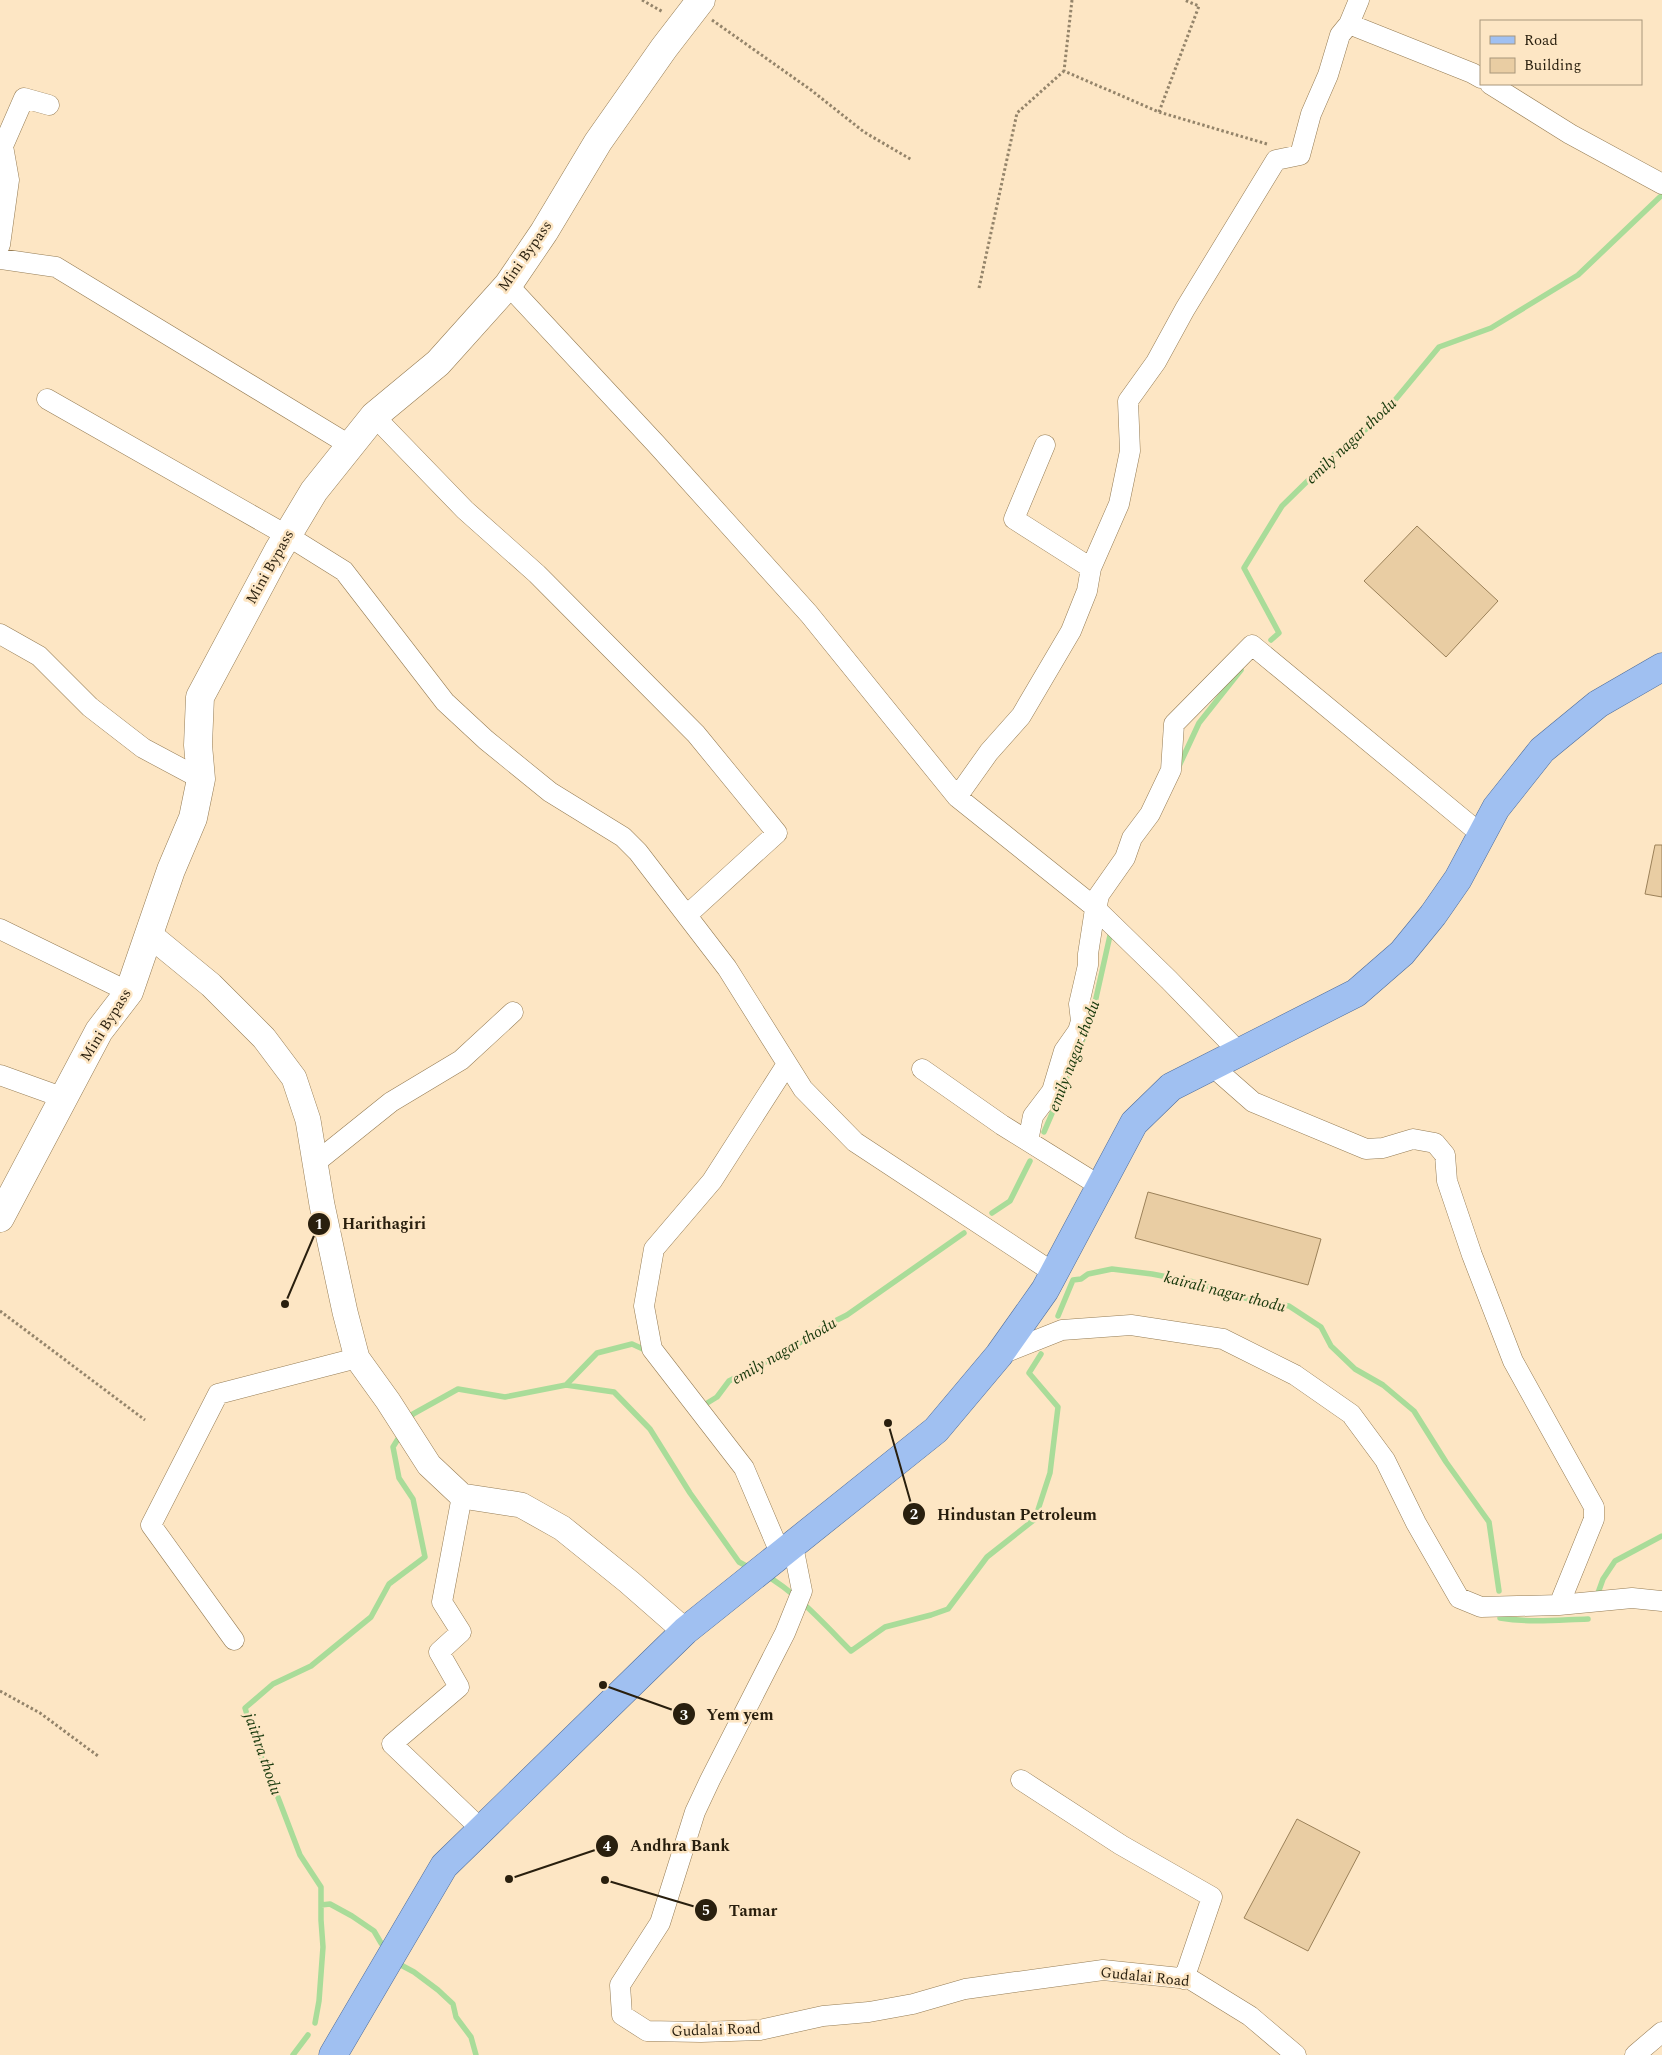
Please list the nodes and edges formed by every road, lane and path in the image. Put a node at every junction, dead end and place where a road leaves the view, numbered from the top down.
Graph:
1 (1072, 0) edge
2 (1184, 0) edge
3 (1359, 0) edge
4 (698, 4) edge
5 (1349, 24) junction
6 (1064, 71) junction
7 (1480, 77) edge
8 (1492, 85) edge
9 (49, 105) dead end
10 (1159, 112) junction
11 (1300, 154) junction
12 (912, 160) dead end
13 (1662, 184) edge
14 (0, 244) edge
15 (0, 259) edge
16 (508, 285) junction
17 (979, 288) dead end
18 (47, 399) dead end
19 (374, 416) junction
20 (1045, 445) dead end
21 (351, 446) junction
22 (288, 536) junction
23 (1091, 568) junction
24 (0, 634) edge
25 (1662, 667) edge
26 (200, 779) junction
27 (957, 797) junction
28 (1482, 835) junction
29 (1096, 909) junction
30 (687, 915) junction
31 (0, 929) edge
32 (150, 935) junction
33 (129, 992) junction
34 (513, 1012) dead end
35 (1239, 1052) junction
36 (787, 1064) junction
37 (1212, 1066) junction
38 (922, 1070) dead end
39 (0, 1075) edge
40 (64, 1098) junction
41 (1028, 1141) junction
42 (315, 1163) junction
43 (1100, 1186) junction
44 (0, 1218) edge
45 (1054, 1273) junction
46 (0, 1310) edge
47 (999, 1355) junction
48 (356, 1358) junction
49 (145, 1420) dead end
50 (462, 1496) junction
51 (773, 1561) junction
52 (1662, 1601) edge
53 (1559, 1605) junction
54 (685, 1631) junction
55 (234, 1640) dead end
56 (0, 1691) edge
57 (98, 1756) dead end
58 (1021, 1780) dead end
59 (481, 1830) junction
60 (1184, 1979) junction
61 (1662, 2032) edge
62 (333, 2055) edge
63 (1296, 2055) edge
64 (1635, 2055) edge

1 - 6 path
2 - 10 path
3 - 5 street
4 - 12 path
4 - 16 main road, Mini Bypass
5 - 7 street
5 - 11 street
6 - 10 path
6 - 17 path
8 - 13 street
9 - 14 street
10 - 11 path
11 - 23 street
15 - 21 street
16 - 19 main road, Mini Bypass
16 - 27 street
18 - 22 street
19 - 21 main road, Mini Bypass
19 - 30 street
20 - 23 street
21 - 22 main road, Mini Bypass
22 - 26 main road, Mini Bypass
22 - 30 street
23 - 27 street
24 - 26 street
25 - 28 main road
26 - 32 main road, Mini Bypass
27 - 29 street
28 - 29 street
28 - 35 main road
29 - 35 street
29 - 41 street
30 - 36 street
31 - 33 street
32 - 33 main road, Mini Bypass
32 - 42 street
33 - 40 main road, Mini Bypass
34 - 42 street
35 - 37 main road
36 - 45 street
36 - 51 street
37 - 43 main road
37 - 53 street
38 - 41 street
39 - 40 street
40 - 44 main road, Mini Bypass
41 - 43 street
42 - 48 street
43 - 45 main road
45 - 47 main road
46 - 49 path
47 - 51 main road
47 - 53 street
48 - 50 street
48 - 55 street
50 - 54 street
50 - 59 street
51 - 54 main road
51 - 60 street, Gudalai Road
52 - 53 street
54 - 59 main road
56 - 57 path
58 - 60 street
59 - 62 main road
60 - 63 street, Gudalai Road
61 - 64 street

